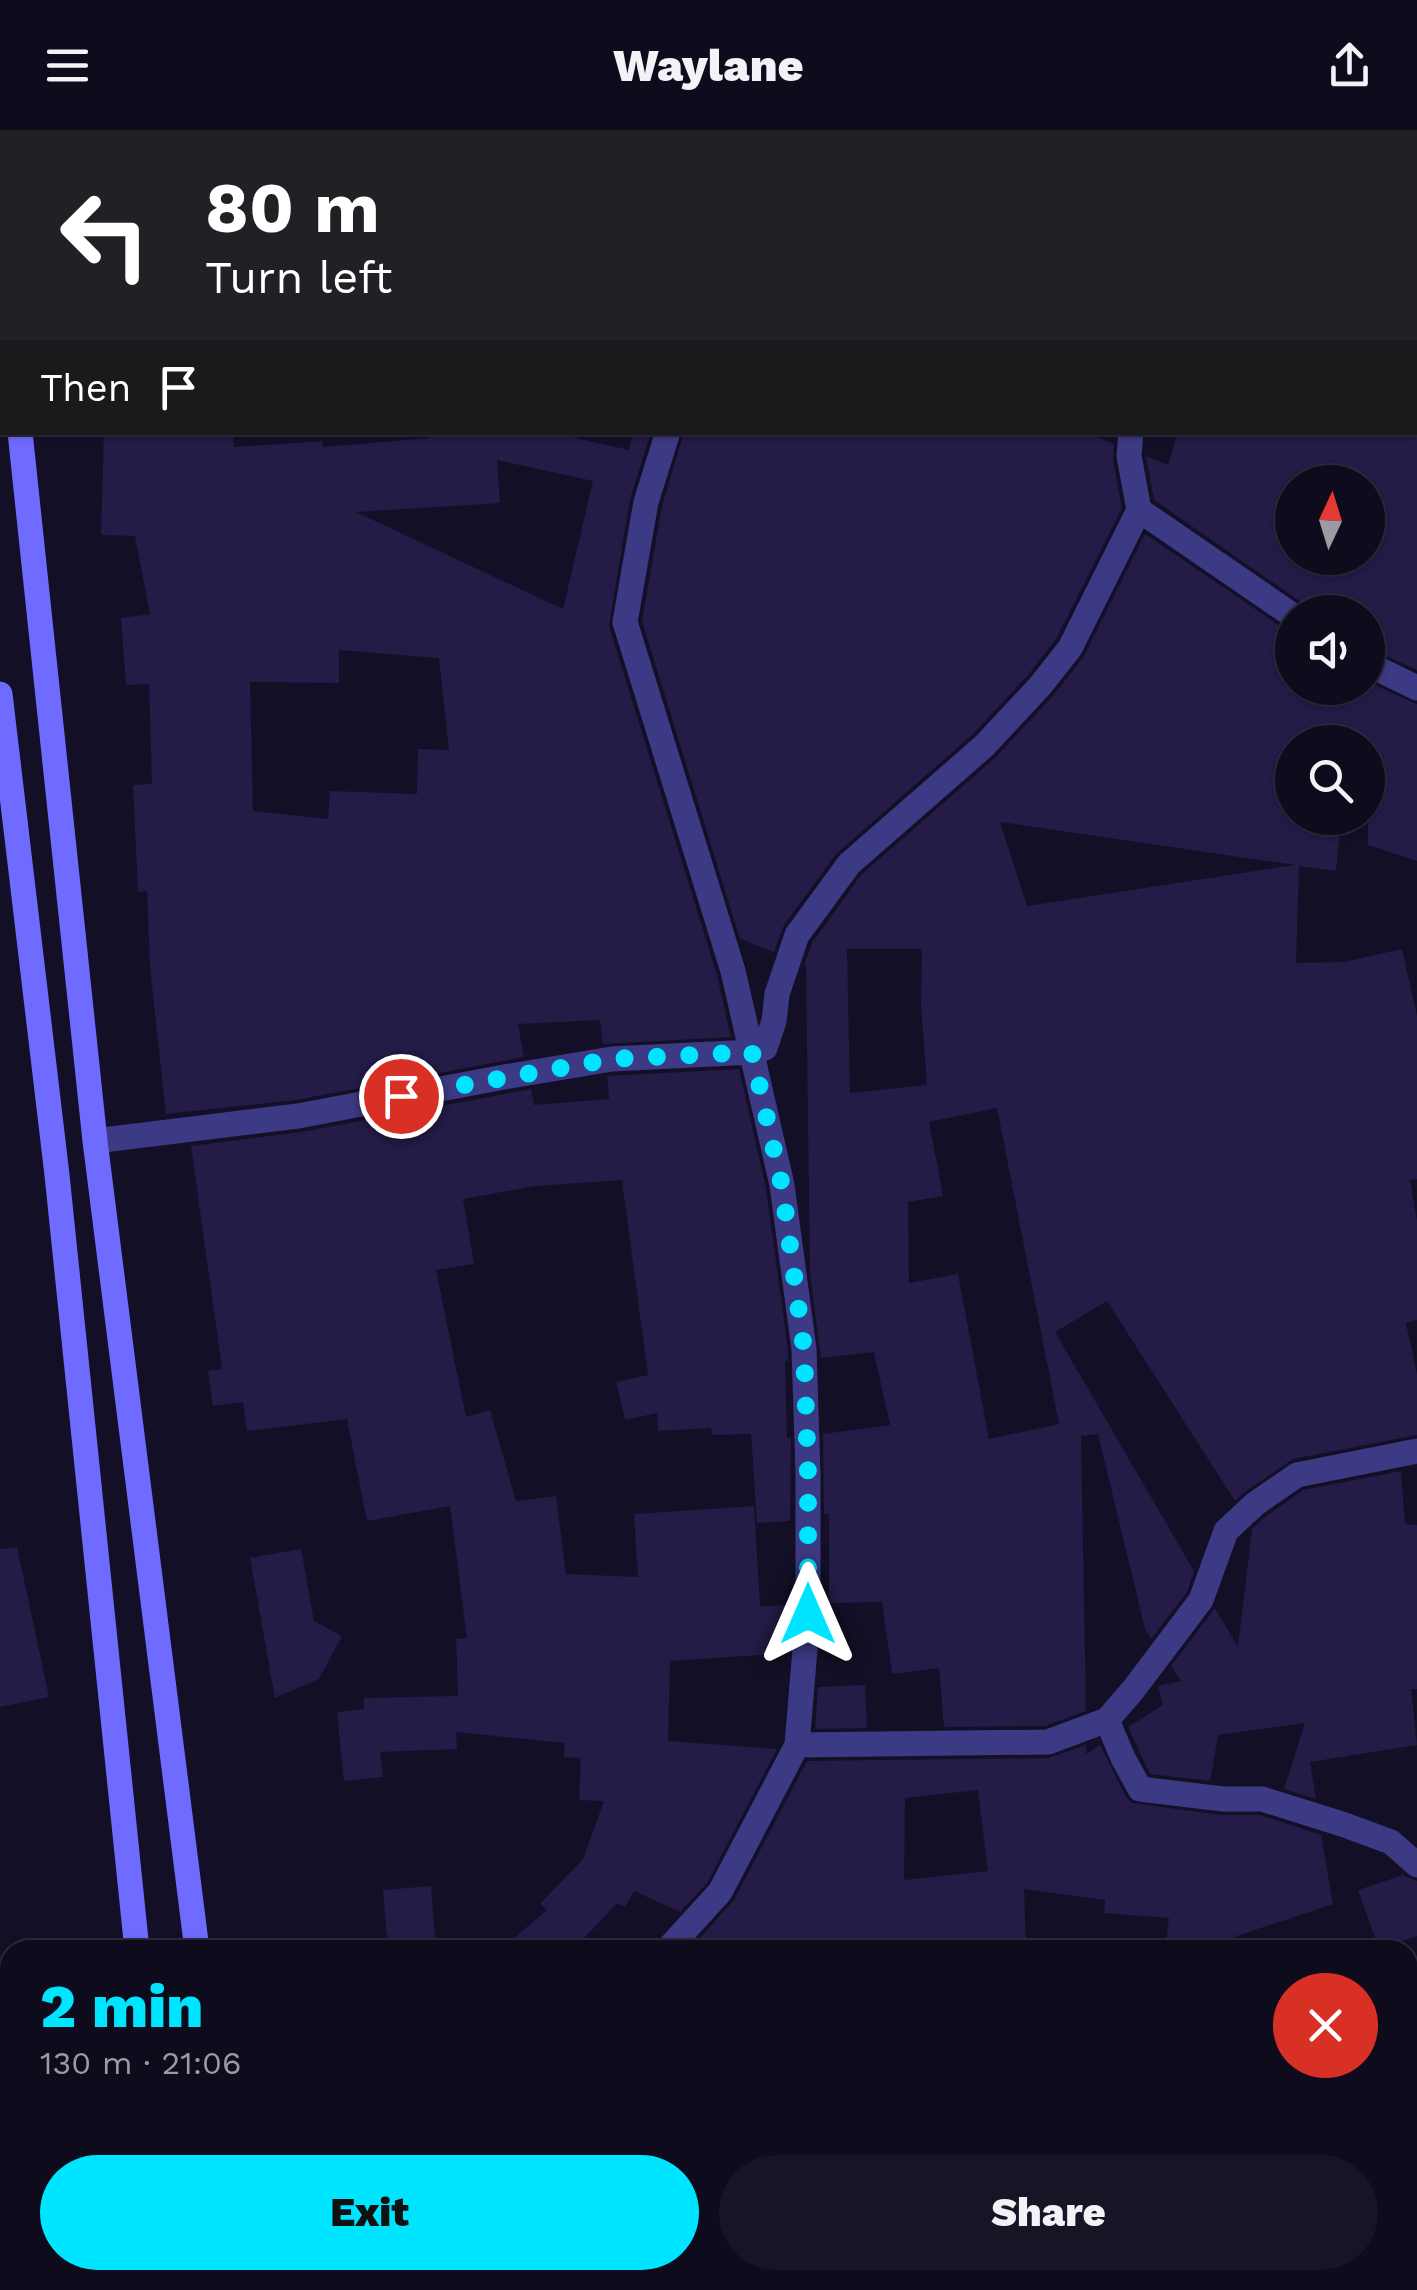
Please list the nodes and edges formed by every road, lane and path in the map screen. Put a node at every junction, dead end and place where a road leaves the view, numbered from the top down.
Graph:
1 (20, 435) edge
2 (667, 435) edge
3 (1131, 435) edge
4 (1138, 510) junction
5 (1275, 603) edge
6 (1385, 672) edge
7 (1417, 688) edge
8 (0, 694) edge
9 (10, 859) edge
10 (752, 1052) junction
11 (95, 1140) junction
12 (1417, 1451) edge
13 (1108, 1720) junction
14 (797, 1745) junction
15 (1417, 1865) edge
16 (136, 1940) edge
17 (196, 1940) edge
18 (676, 1940) edge

1 - 11 main road
2 - 10 street
3 - 4 street
4 - 5 street
4 - 10 street
6 - 7 street
8 - 9 main road
9 - 16 main road
10 - 11 street
10 - 14 street
11 - 17 main road
12 - 13 street
13 - 14 street
13 - 15 street
14 - 18 street

